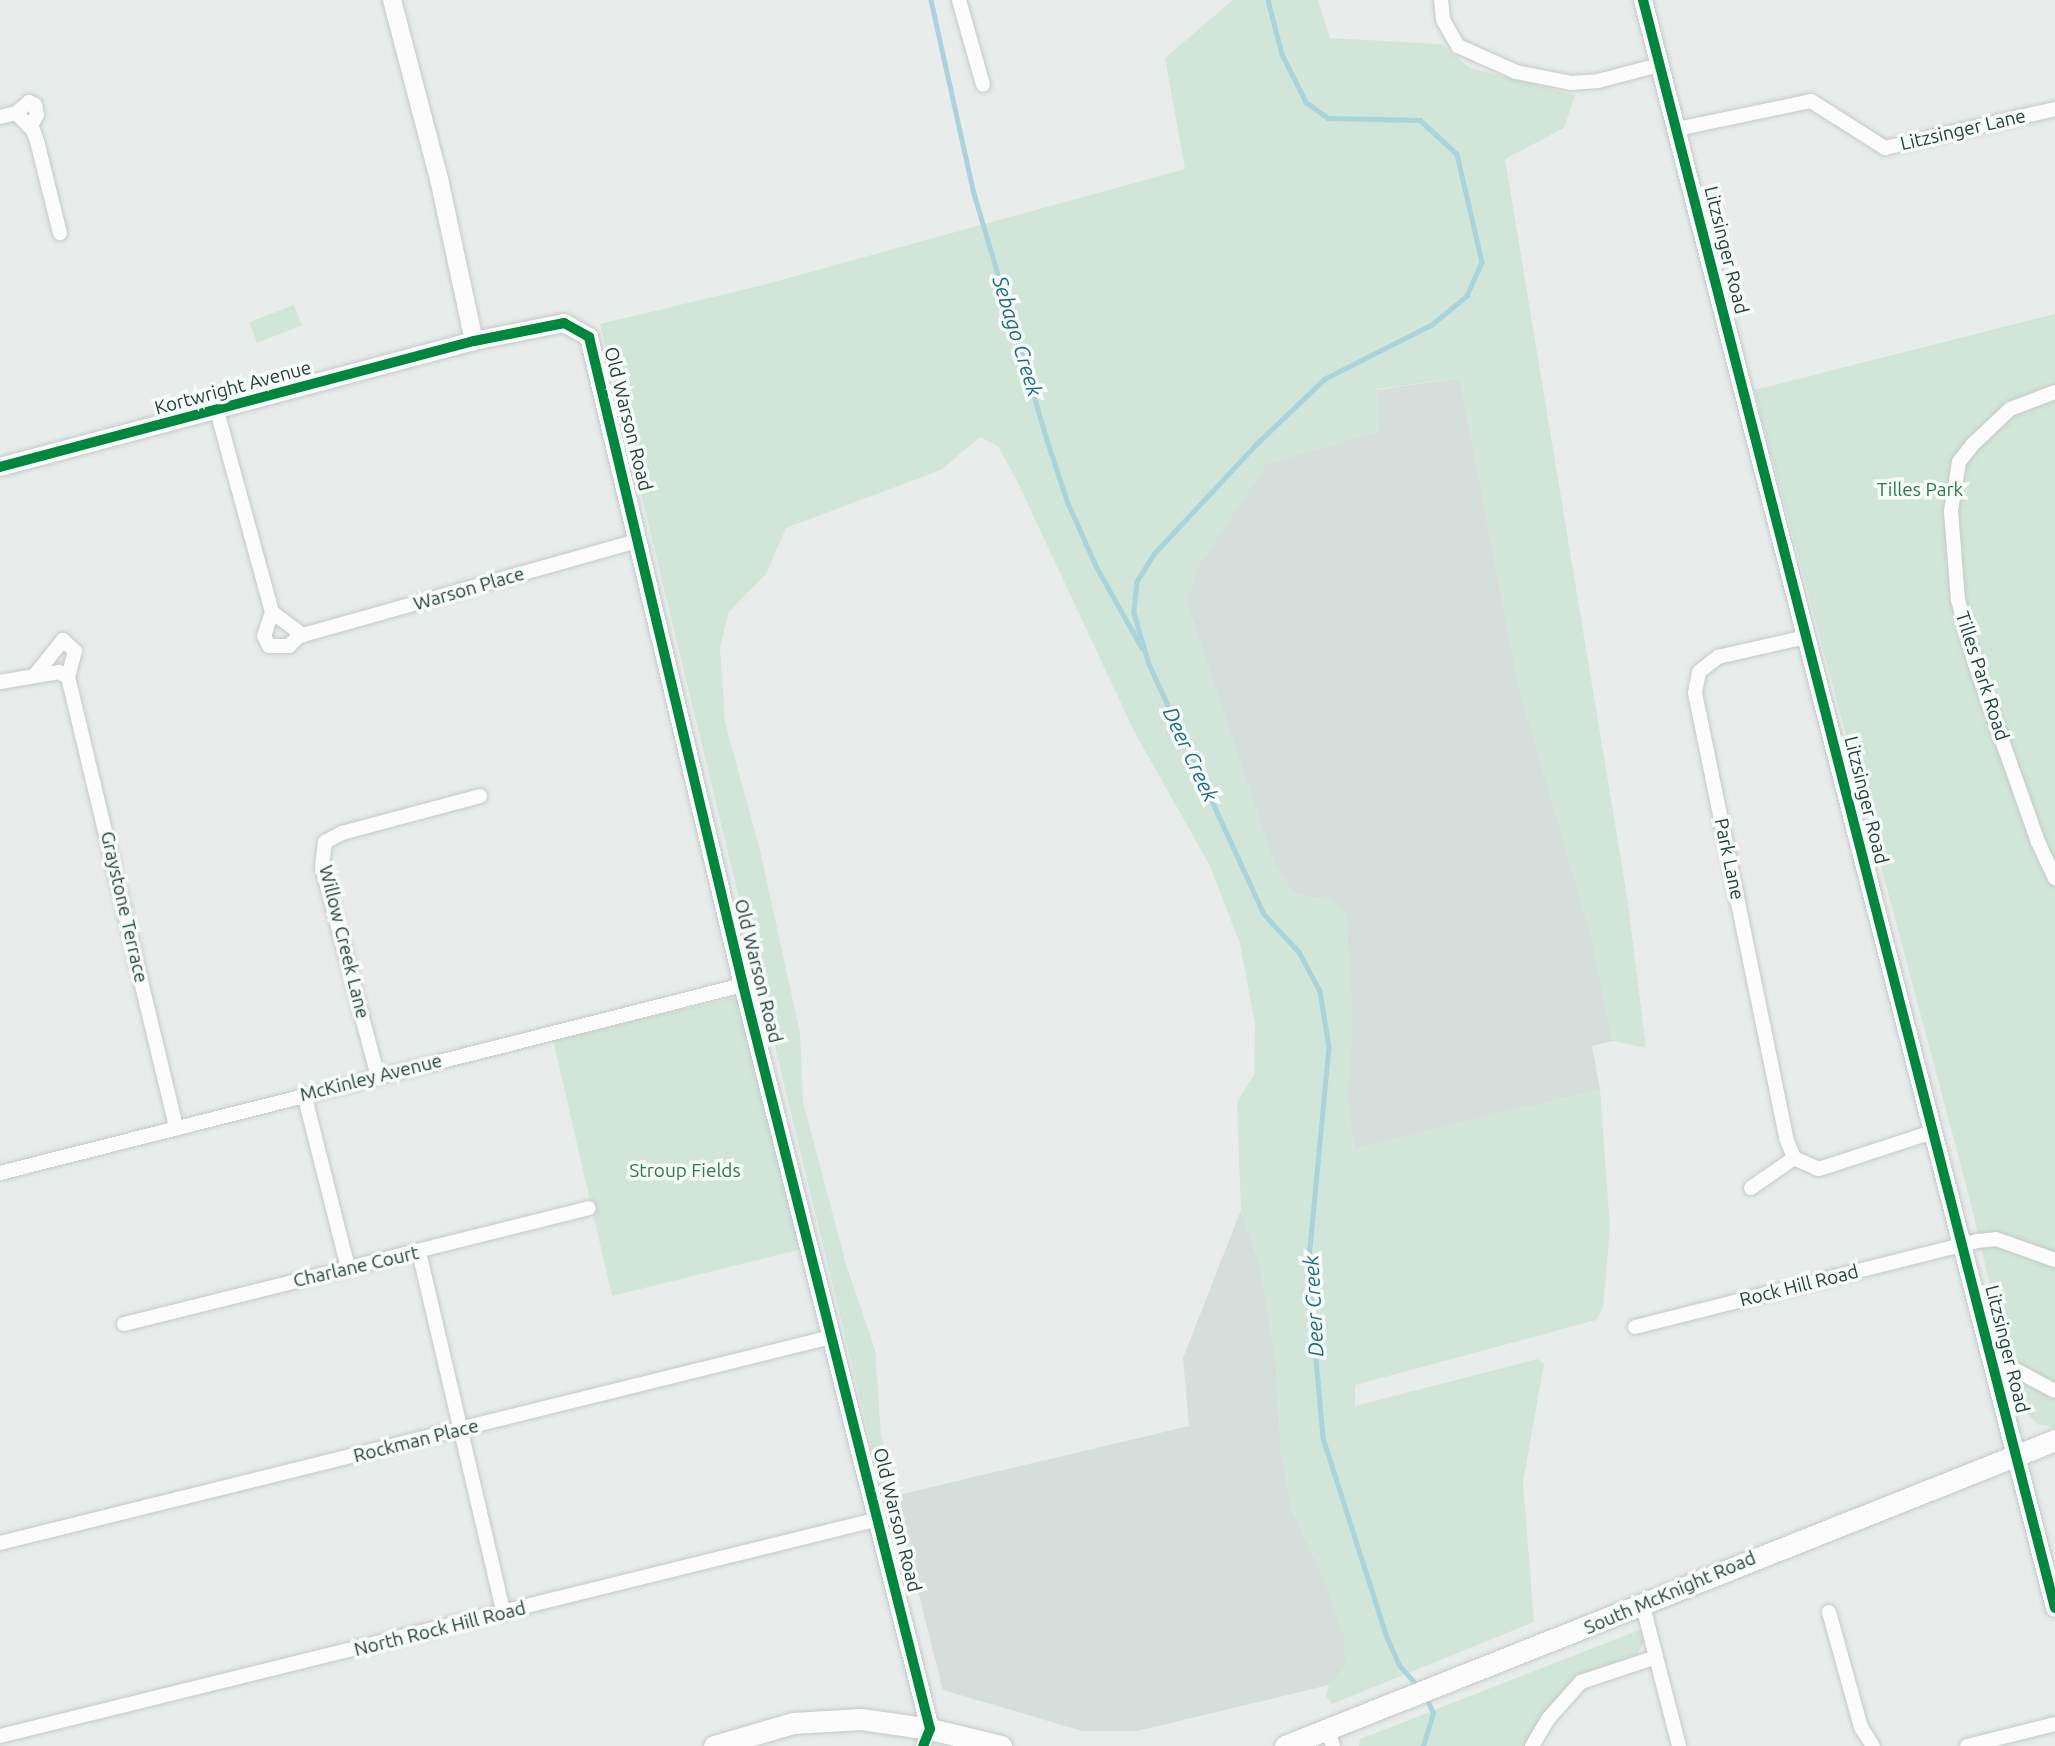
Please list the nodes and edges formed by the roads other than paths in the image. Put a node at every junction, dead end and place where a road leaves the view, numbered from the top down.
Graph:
1 (393, 0) edge
2 (959, 0) edge
3 (1441, 0) edge
4 (1643, 0) edge
5 (1659, 65) junction
6 (983, 85) dead end
7 (2055, 108) edge
8 (0, 117) edge
9 (1678, 130) junction
10 (60, 233) dead end
11 (474, 341) junction
12 (2055, 392) edge
13 (217, 411) junction
14 (0, 467) edge
15 (638, 541) junction
16 (272, 612) junction
17 (301, 634) junction
18 (1806, 638) junction
19 (35, 675) junction
20 (69, 681) junction
21 (0, 682) edge
22 (480, 796) dead end
23 (2055, 878) edge
24 (743, 985) junction
25 (378, 1077) junction
26 (304, 1094) junction
27 (176, 1128) junction
28 (1932, 1132) junction
29 (1794, 1158) junction
30 (0, 1173) edge
31 (1751, 1188) dead end
32 (589, 1208) dead end
33 (1963, 1245) junction
34 (419, 1252) junction
35 (2055, 1260) edge
36 (348, 1268) junction
37 (124, 1324) dead end
38 (1635, 1327) dead end
39 (831, 1337) junction
40 (1991, 1357) junction
41 (2055, 1391) edge
42 (463, 1429) junction
43 (2055, 1440) edge
44 (2015, 1455) junction
45 (879, 1519) junction
46 (0, 1543) edge
47 (1643, 1606) junction
48 (2055, 1608) edge
49 (1829, 1612) dead end
50 (504, 1613) junction
51 (1656, 1657) junction
52 (2055, 1724) edge
53 (0, 1736) edge
54 (927, 1737) edge
55 (1331, 1737) edge
56 (714, 1746) edge
57 (1001, 1746) edge
58 (1285, 1746) edge
59 (1532, 1746) edge
60 (1679, 1746) edge
61 (1873, 1746) edge
62 (1968, 1746) edge

1 - 11 street
2 - 6 street
3 - 5 street
4 - 5 street, Litzsinger Road
5 - 9 street, Litzsinger Road
7 - 9 street, Litzsinger Lane
8 - 10 street
9 - 18 street, Litzsinger Road
11 - 13 street, Kortwright Avenue
11 - 15 street, Old Warson Road
12 - 23 street, Tilles Park Road
13 - 14 street, Kortwright Avenue
13 - 16 street, Warson Place
15 - 17 street, Warson Place
15 - 24 street, Old Warson Road
16 - 17 street
16 - 17 street, Warson Place
18 - 28 street, Litzsinger Road
18 - 29 street, Park Lane
19 - 20 street
19 - 20 street, Graystone Terrace
19 - 21 street
20 - 27 street, Graystone Terrace
22 - 25 street, Willow Creek Lane
24 - 25 street, McKinley Avenue
24 - 39 street, Old Warson Road
25 - 26 street, McKinley Avenue
26 - 27 street, McKinley Avenue
26 - 36 street
27 - 30 street, McKinley Avenue
28 - 29 street
28 - 33 street, Litzsinger Road
29 - 31 street
32 - 34 street, Charlane Court
33 - 35 street
33 - 38 street, Rock Hill Road
33 - 40 street, Litzsinger Road
34 - 36 street, Charlane Court
34 - 42 street
36 - 37 street, Charlane Court
39 - 42 street, Rockman Place
39 - 45 street, Old Warson Road
40 - 41 street, Litzsinger Road
40 - 44 street, Litzsinger Road
42 - 46 street, Rockman Place
42 - 50 street
43 - 44 main road, South McKnight Road
44 - 47 main road, South McKnight Road
44 - 48 street, Litzsinger Road
45 - 50 street, North Rock Hill Road
45 - 54 street, Old Warson Road
47 - 51 street
47 - 55 main road, South McKnight Road
49 - 61 street
50 - 53 street, North Rock Hill Road
51 - 59 street
51 - 60 street
52 - 62 street
54 - 56 main road
54 - 57 main road
55 - 58 main road, South McKnight Road

